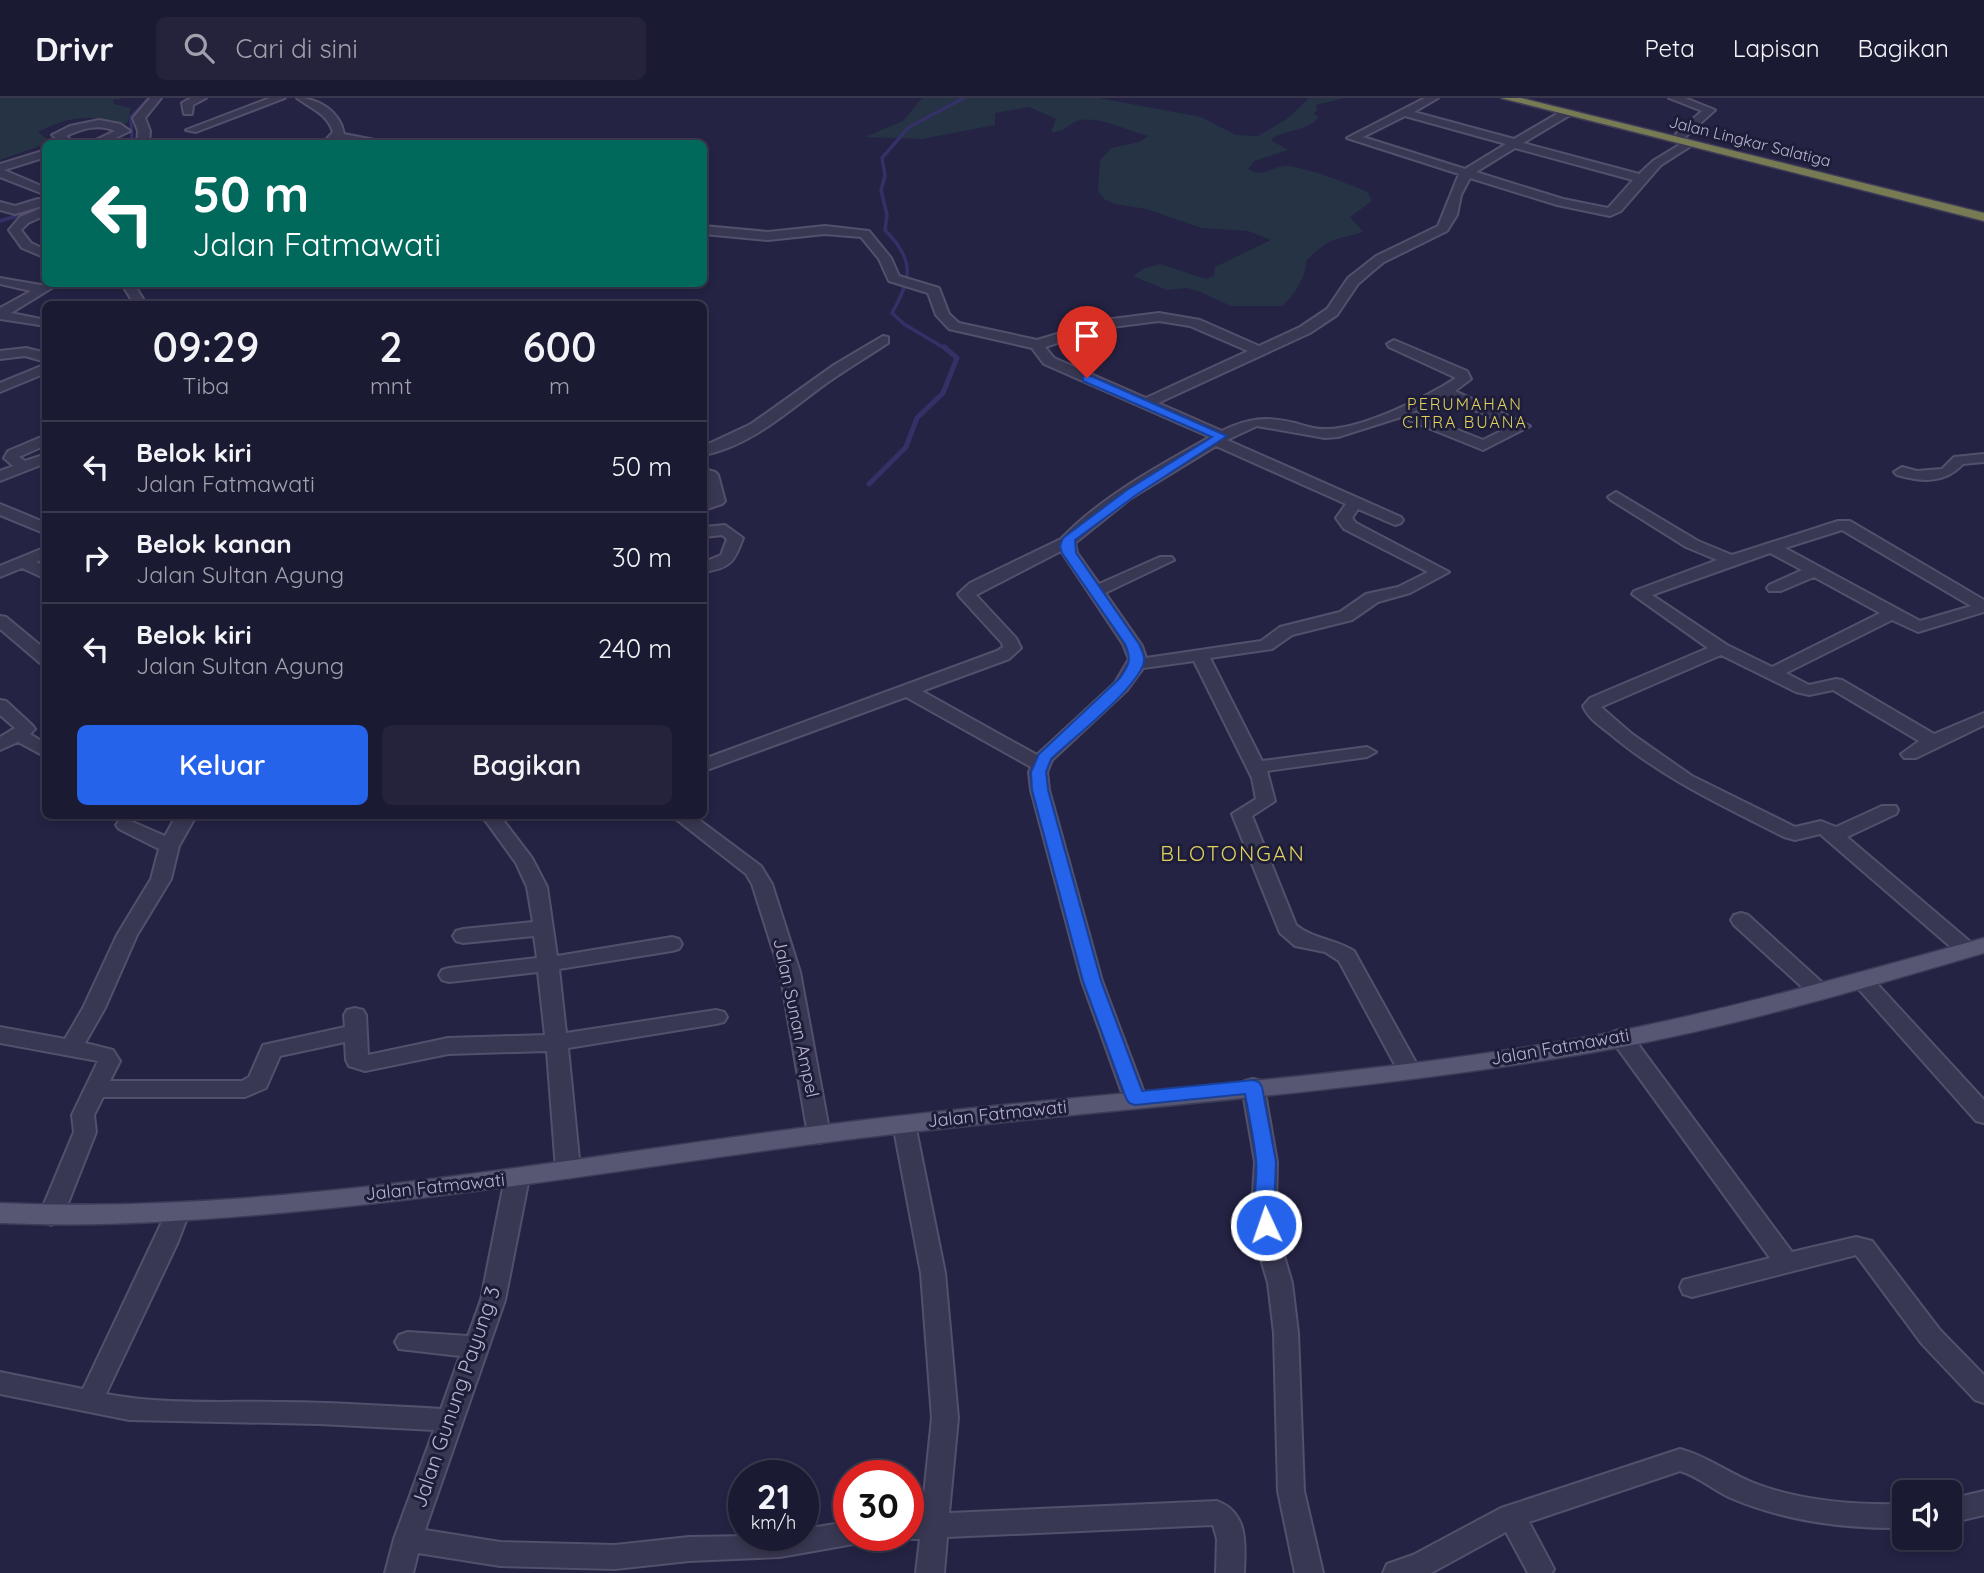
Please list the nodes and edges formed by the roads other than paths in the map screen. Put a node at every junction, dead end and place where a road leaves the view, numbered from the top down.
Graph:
1 (156, 98) edge
2 (201, 98) edge
3 (280, 98) edge
4 (302, 98) edge
5 (1433, 98) edge
6 (1507, 98) edge
7 (1534, 98) edge
8 (1674, 98) edge
9 (188, 112) dead end
10 (1403, 112) junction
11 (1566, 113) junction
12 (192, 130) dead end
13 (337, 136) junction
14 (65, 140) edge
15 (103, 140) edge
16 (143, 140) edge
17 (332, 140) edge
18 (364, 140) edge
19 (1684, 140) junction
20 (1514, 143) junction
21 (42, 154) edge
22 (31, 158) junction
23 (42, 162) edge
24 (0, 171) edge
25 (1466, 173) junction
26 (1642, 178) junction
27 (42, 190) edge
28 (42, 202) edge
29 (1984, 210) edge
30 (11, 214) edge
31 (42, 217) edge
32 (1984, 217) edge
33 (707, 230) edge
34 (42, 253) edge
35 (2, 281) dead end
36 (42, 285) edge
37 (46, 287) edge
38 (0, 315) edge
39 (41, 323) dead end
40 (884, 340) dead end
41 (1394, 344) dead end
42 (1037, 345) junction
43 (1259, 351) junction
44 (0, 355) edge
45 (42, 357) edge
46 (42, 370) edge
47 (0, 388) edge
48 (1443, 391) junction
49 (1146, 403) junction
50 (1399, 411) junction
51 (1218, 438) junction
52 (42, 441) edge
53 (707, 450) edge
54 (1984, 458) edge
55 (42, 459) edge
56 (23, 466) junction
57 (1902, 472) dead end
58 (707, 474) edge
59 (0, 476) edge
60 (1616, 496) dead end
61 (1355, 502) junction
62 (707, 504) edge
63 (0, 509) edge
64 (1395, 520) dead end
65 (42, 527) edge
66 (707, 532) edge
67 (1067, 542) junction
68 (1772, 547) junction
69 (42, 554) edge
70 (1731, 559) junction
71 (1166, 560) dead end
72 (23, 562) junction
73 (707, 566) edge
74 (1814, 571) junction
75 (0, 572) edge
76 (42, 572) edge
77 (1774, 588) dead end
78 (1094, 592) junction
79 (1983, 606) edge
80 (1892, 613) junction
81 (0, 621) edge
82 (1721, 649) junction
83 (1199, 655) junction
84 (42, 656) edge
85 (1137, 664) junction
86 (1771, 674) junction
87 (910, 692) junction
88 (0, 705) edge
89 (1984, 718) edge
90 (18, 734) junction
91 (1934, 740) junction
92 (0, 745) edge
93 (42, 749) edge
94 (1367, 752) dead end
95 (1910, 754) dead end
96 (707, 764) edge
97 (1040, 764) junction
98 (1255, 767) junction
99 (1889, 810) dead end
100 (184, 819) edge
101 (493, 819) edge
102 (686, 819) edge
103 (126, 825) dead end
104 (1834, 835) junction
105 (169, 846) junction
106 (1741, 920) dead end
107 (544, 928) junction
108 (463, 936) dead end
109 (673, 944) dead end
110 (1975, 947) edge
111 (548, 964) junction
112 (449, 975) dead end
113 (1862, 980) junction
114 (1820, 992) junction
115 (716, 1017) dead end
116 (0, 1035) edge
117 (1621, 1037) junction
118 (554, 1043) junction
119 (71, 1048) junction
120 (1409, 1070) junction
121 (1253, 1087) junction
122 (95, 1089) junction
123 (1135, 1098) junction
124 (1984, 1115) edge
125 (904, 1124) junction
126 (819, 1135) junction
127 (568, 1169) junction
128 (517, 1178) junction
129 (0, 1213) edge
130 (177, 1213) junction
131 (51, 1216) junction
132 (1787, 1263) junction
133 (1692, 1287) dead end
134 (408, 1342) dead end
135 (477, 1347) junction
136 (0, 1383) edge
137 (1984, 1392) edge
138 (89, 1403) junction
139 (450, 1420) junction
140 (1984, 1503) edge
141 (1962, 1508) edge
142 (1511, 1516) junction
143 (1892, 1516) edge
144 (935, 1524) junction
145 (924, 1525) edge
146 (833, 1537) edge
147 (408, 1539) junction
148 (600, 1565) edge
149 (1540, 1569) dead end
150 (1415, 1570) edge
151 (399, 1573) edge
152 (930, 1573) edge
153 (1230, 1573) edge
154 (1309, 1573) edge

1 - 16 street
2 - 9 street
3 - 12 street
4 - 13 street
5 - 10 street
6 - 11 highway, Jalan Lingkar Salatiga
7 - 19 highway, Jalan Lingkar Salatiga
8 - 19 street
10 - 20 street
10 - 25 street
11 - 19 highway, Jalan Lingkar Salatiga
11 - 20 street
13 - 17 street
13 - 18 street
14 - 15 street
19 - 26 street
19 - 29 highway, Jalan Lingkar Salatiga
19 - 32 highway, Jalan Lingkar Salatiga
20 - 25 street
20 - 26 street
21 - 22 street
22 - 23 street
22 - 24 street
24 - 27 street
25 - 26 street
25 - 43 street
28 - 30 street
30 - 31 street
30 - 34 street
33 - 42 street
35 - 36 street
37 - 38 street
38 - 39 street
40 - 53 street
41 - 48 street
42 - 43 street
42 - 49 street
43 - 49 street
44 - 45 street
46 - 47 street
48 - 50 street
48 - 50 street
49 - 51 street
50 - 51 street
51 - 61 street
51 - 67 street
52 - 56 street
54 - 57 street
55 - 56 street
56 - 59 street
58 - 62 street
60 - 70 street
61 - 64 street
61 - 83 street
63 - 65 street
66 - 73 street
67 - 78 street
67 - 87 street
68 - 70 street
68 - 74 street
68 - 79 street
69 - 72 street
70 - 82 street
71 - 78 street
72 - 75 street
72 - 76 street
74 - 77 street
74 - 80 street
78 - 85 street
79 - 80 street
80 - 86 street
81 - 84 street
82 - 86 street
82 - 104 street
83 - 85 street
83 - 98 street
85 - 97 street
86 - 91 street
87 - 96 street
87 - 97 street
88 - 90 street
89 - 91 street
90 - 92 street
90 - 93 street
91 - 95 street
94 - 98 street
97 - 123 street
98 - 120 street
99 - 104 street
100 - 105 street
101 - 107 street
102 - 126 street, Jalan Sunan Ampel
103 - 105 street
104 - 110 street
105 - 119 street
106 - 114 street
107 - 108 street
107 - 111 street
109 - 111 street
110 - 113 main road, Jalan Fatmawati
111 - 112 street
111 - 118 street
113 - 114 main road, Jalan Fatmawati
113 - 124 street
114 - 117 main road, Jalan Fatmawati
115 - 118 street
116 - 119 street
117 - 120 main road, Jalan Fatmawati
117 - 132 street
118 - 122 street
118 - 127 street
119 - 122 street
120 - 121 main road, Jalan Fatmawati
121 - 123 main road, Jalan Fatmawati
121 - 154 street
122 - 131 street
123 - 125 main road, Jalan Fatmawati
125 - 126 main road, Jalan Fatmawati
125 - 144 street
126 - 127 main road, Jalan Fatmawati
127 - 128 main road, Jalan Fatmawati
128 - 130 main road, Jalan Fatmawati
128 - 135 street, Jalan Gunung Payung 3
129 - 131 main road, Jalan Fatmawati
130 - 131 main road, Jalan Fatmawati
130 - 138 street
132 - 133 street
132 - 137 street
134 - 135 street
135 - 139 street, Jalan Gunung Payung 3
136 - 138 street
138 - 139 street
139 - 147 street, Jalan Gunung Payung 3
140 - 141 street
142 - 143 street
142 - 149 street
142 - 150 street
144 - 145 street
144 - 152 street
144 - 153 street
146 - 148 street
147 - 148 street
147 - 151 street, Jalan Gunung Payung 3

